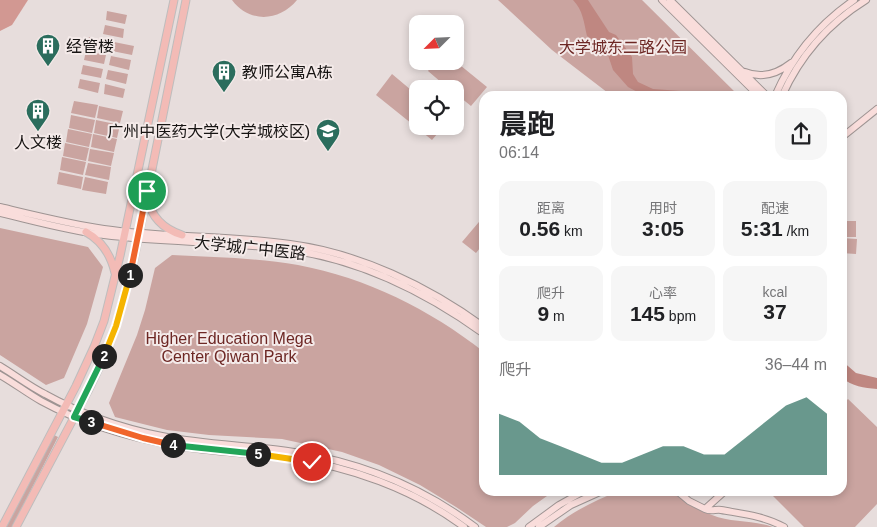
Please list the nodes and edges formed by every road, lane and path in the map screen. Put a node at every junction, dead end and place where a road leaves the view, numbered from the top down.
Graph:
1 (174, 0) edge
2 (186, 0) edge
3 (662, 0) edge
4 (670, 0) edge
5 (854, 0) edge
6 (866, 0) edge
7 (796, 59) junction
8 (742, 71) junction
9 (754, 91) edge
10 (762, 91) edge
11 (778, 91) edge
12 (785, 91) edge
13 (877, 109) edge
14 (847, 133) edge
15 (147, 191) junction
16 (0, 207) edge
17 (0, 213) edge
18 (86, 232) junction
19 (125, 234) junction
20 (138, 235) junction
21 (182, 235) junction
22 (115, 278) junction
23 (479, 324) edge
24 (479, 331) edge
25 (0, 366) edge
26 (0, 375) edge
27 (64, 408) junction
28 (76, 413) junction
29 (575, 496) edge
30 (591, 496) edge
31 (682, 496) edge
32 (720, 496) edge
33 (707, 510) junction
34 (2, 527) edge
35 (16, 527) edge
36 (464, 527) edge
37 (475, 527) edge
38 (529, 527) edge
39 (539, 527) edge
40 (784, 527) edge

1 - 19 main road
2 - 15 main road
3 - 9 main road
4 - 8 main road
5 - 7 main road
6 - 12 main road
7 - 8 main road
7 - 11 main road
8 - 10 main road
13 - 14 main road
15 - 20 main road
15 - 21 main road
16 - 19 main road, 大学城广中医路
17 - 18 main road, 大学城广中医路
18 - 19 main road, 大学城广中医路
18 - 22 main road
19 - 20 main road, 大学城广中医路
19 - 22 main road
20 - 21 main road, 大学城广中医路
20 - 24 main road, 大学城广中医路
20 - 28 main road
21 - 23 main road, 大学城广中医路
22 - 27 main road
25 - 27 main road
26 - 27 main road
27 - 28 main road
27 - 34 main road
28 - 35 main road
28 - 36 main road
28 - 37 main road
29 - 38 main road
30 - 39 main road
31 - 33 main road
32 - 33 main road
33 - 40 main road

